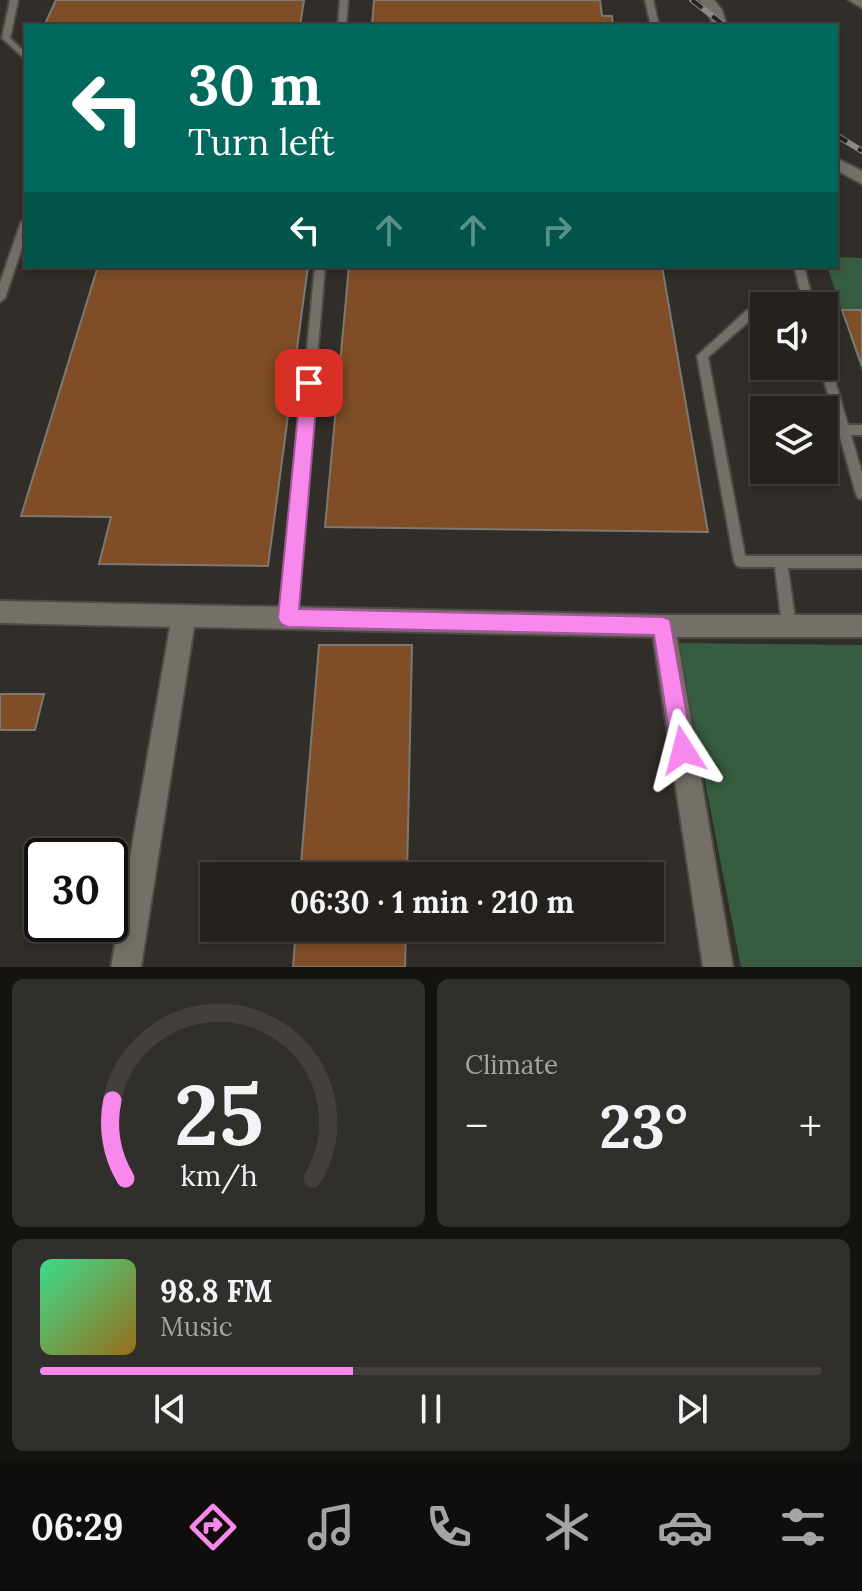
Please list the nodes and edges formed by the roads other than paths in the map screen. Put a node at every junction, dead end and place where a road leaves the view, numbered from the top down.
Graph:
1 (14, 0) edge
2 (344, 0) edge
3 (649, 0) edge
4 (706, 0) edge
5 (856, 0) edge
6 (862, 4) edge
7 (342, 24) edge
8 (655, 24) edge
9 (719, 24) edge
10 (24, 56) edge
11 (838, 164) edge
12 (862, 178) edge
13 (24, 228) edge
14 (320, 268) edge
15 (800, 268) edge
16 (806, 292) edge
17 (0, 298) edge
18 (750, 314) edge
19 (830, 380) edge
20 (844, 430) junction
21 (862, 430) edge
22 (862, 494) edge
23 (781, 562) junction
24 (862, 562) edge
25 (0, 612) edge
26 (184, 616) junction
27 (288, 618) junction
28 (663, 626) junction
29 (789, 626) junction
30 (862, 626) edge
31 (126, 967) edge
32 (718, 967) edge

1 - 10 lane
2 - 7 lane
3 - 8 lane
4 - 9 street
5 - 6 street
11 - 12 street
13 - 17 lane
14 - 27 lane
15 - 16 lane
18 - 23 lane
19 - 20 lane
20 - 21 lane
20 - 22 lane
23 - 24 lane
23 - 29 lane
25 - 26 street
26 - 27 street
26 - 31 street
27 - 28 street
28 - 29 street
28 - 32 street
29 - 30 street

